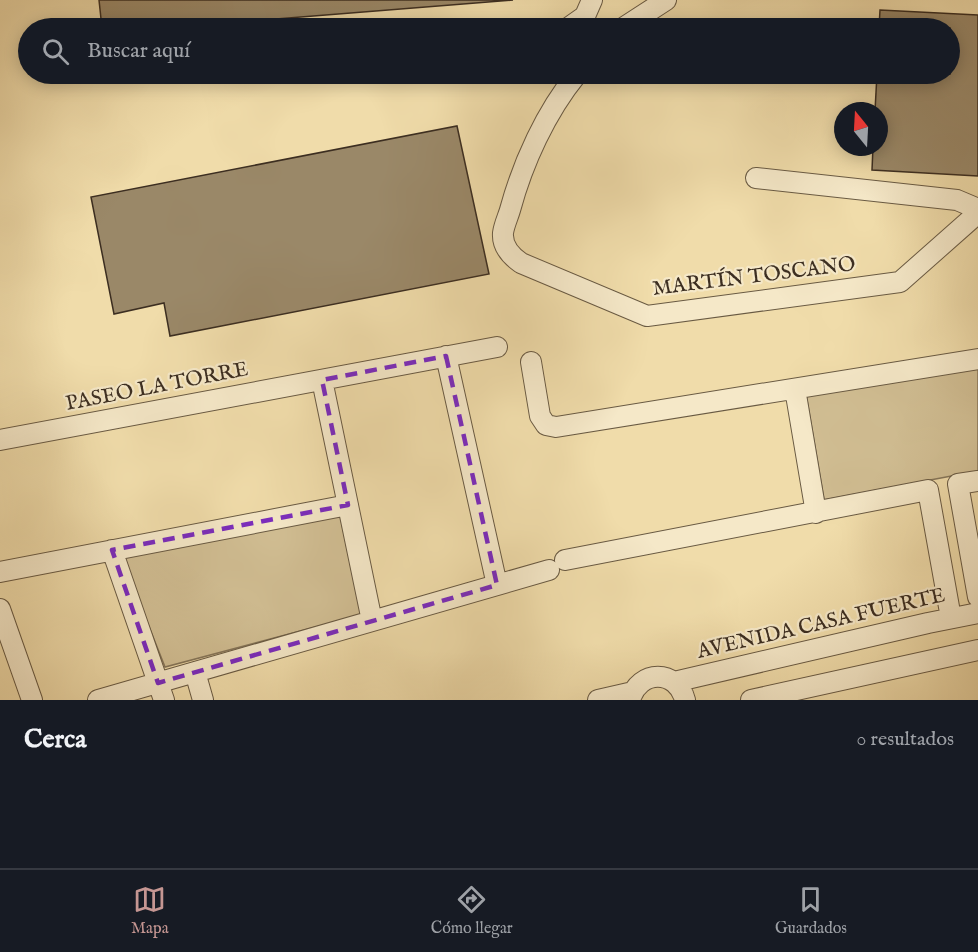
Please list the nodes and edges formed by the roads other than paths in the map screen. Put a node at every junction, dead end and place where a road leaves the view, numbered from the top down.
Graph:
1 (592, 0) edge
2 (666, 0) edge
3 (582, 18) edge
4 (638, 18) edge
5 (569, 84) edge
6 (756, 178) dead end
7 (978, 211) edge
8 (497, 347) dead end
9 (446, 356) junction
10 (978, 359) edge
11 (531, 362) dead end
12 (322, 380) junction
13 (795, 389) junction
14 (0, 440) edge
15 (978, 481) edge
16 (348, 505) junction
17 (816, 513) junction
18 (112, 550) junction
19 (0, 572) edge
20 (497, 585) junction
21 (978, 597) edge
22 (0, 609) edge
23 (978, 613) edge
24 (951, 618) junction
25 (372, 621) junction
26 (978, 650) edge
27 (195, 672) junction
28 (674, 682) junction
29 (161, 691) edge
30 (632, 696) edge
31 (33, 700) edge
32 (98, 700) edge
33 (203, 700) edge
34 (598, 700) edge
35 (685, 700) edge
36 (751, 700) edge

1 - 3 street
2 - 4 street
5 - 7 street, MARTÍN TOSCANO
6 - 7 street
8 - 9 street, PASEO LA TORRE
9 - 12 street, PASEO LA TORRE
9 - 20 street
10 - 13 street
11 - 13 street
12 - 14 street, PASEO LA TORRE
12 - 16 street
13 - 17 street
15 - 21 street
16 - 18 street
16 - 25 street
17 - 20 street
17 - 24 street
18 - 19 street
18 - 29 street
20 - 25 street
22 - 31 street
23 - 24 street, AVENIDA CASA FUERTE
24 - 28 street, AVENIDA CASA FUERTE
25 - 27 street
26 - 36 street
27 - 29 street
27 - 33 street
28 - 30 street, AVENIDA CASA FUERTE
28 - 35 street
29 - 32 street
30 - 34 street

